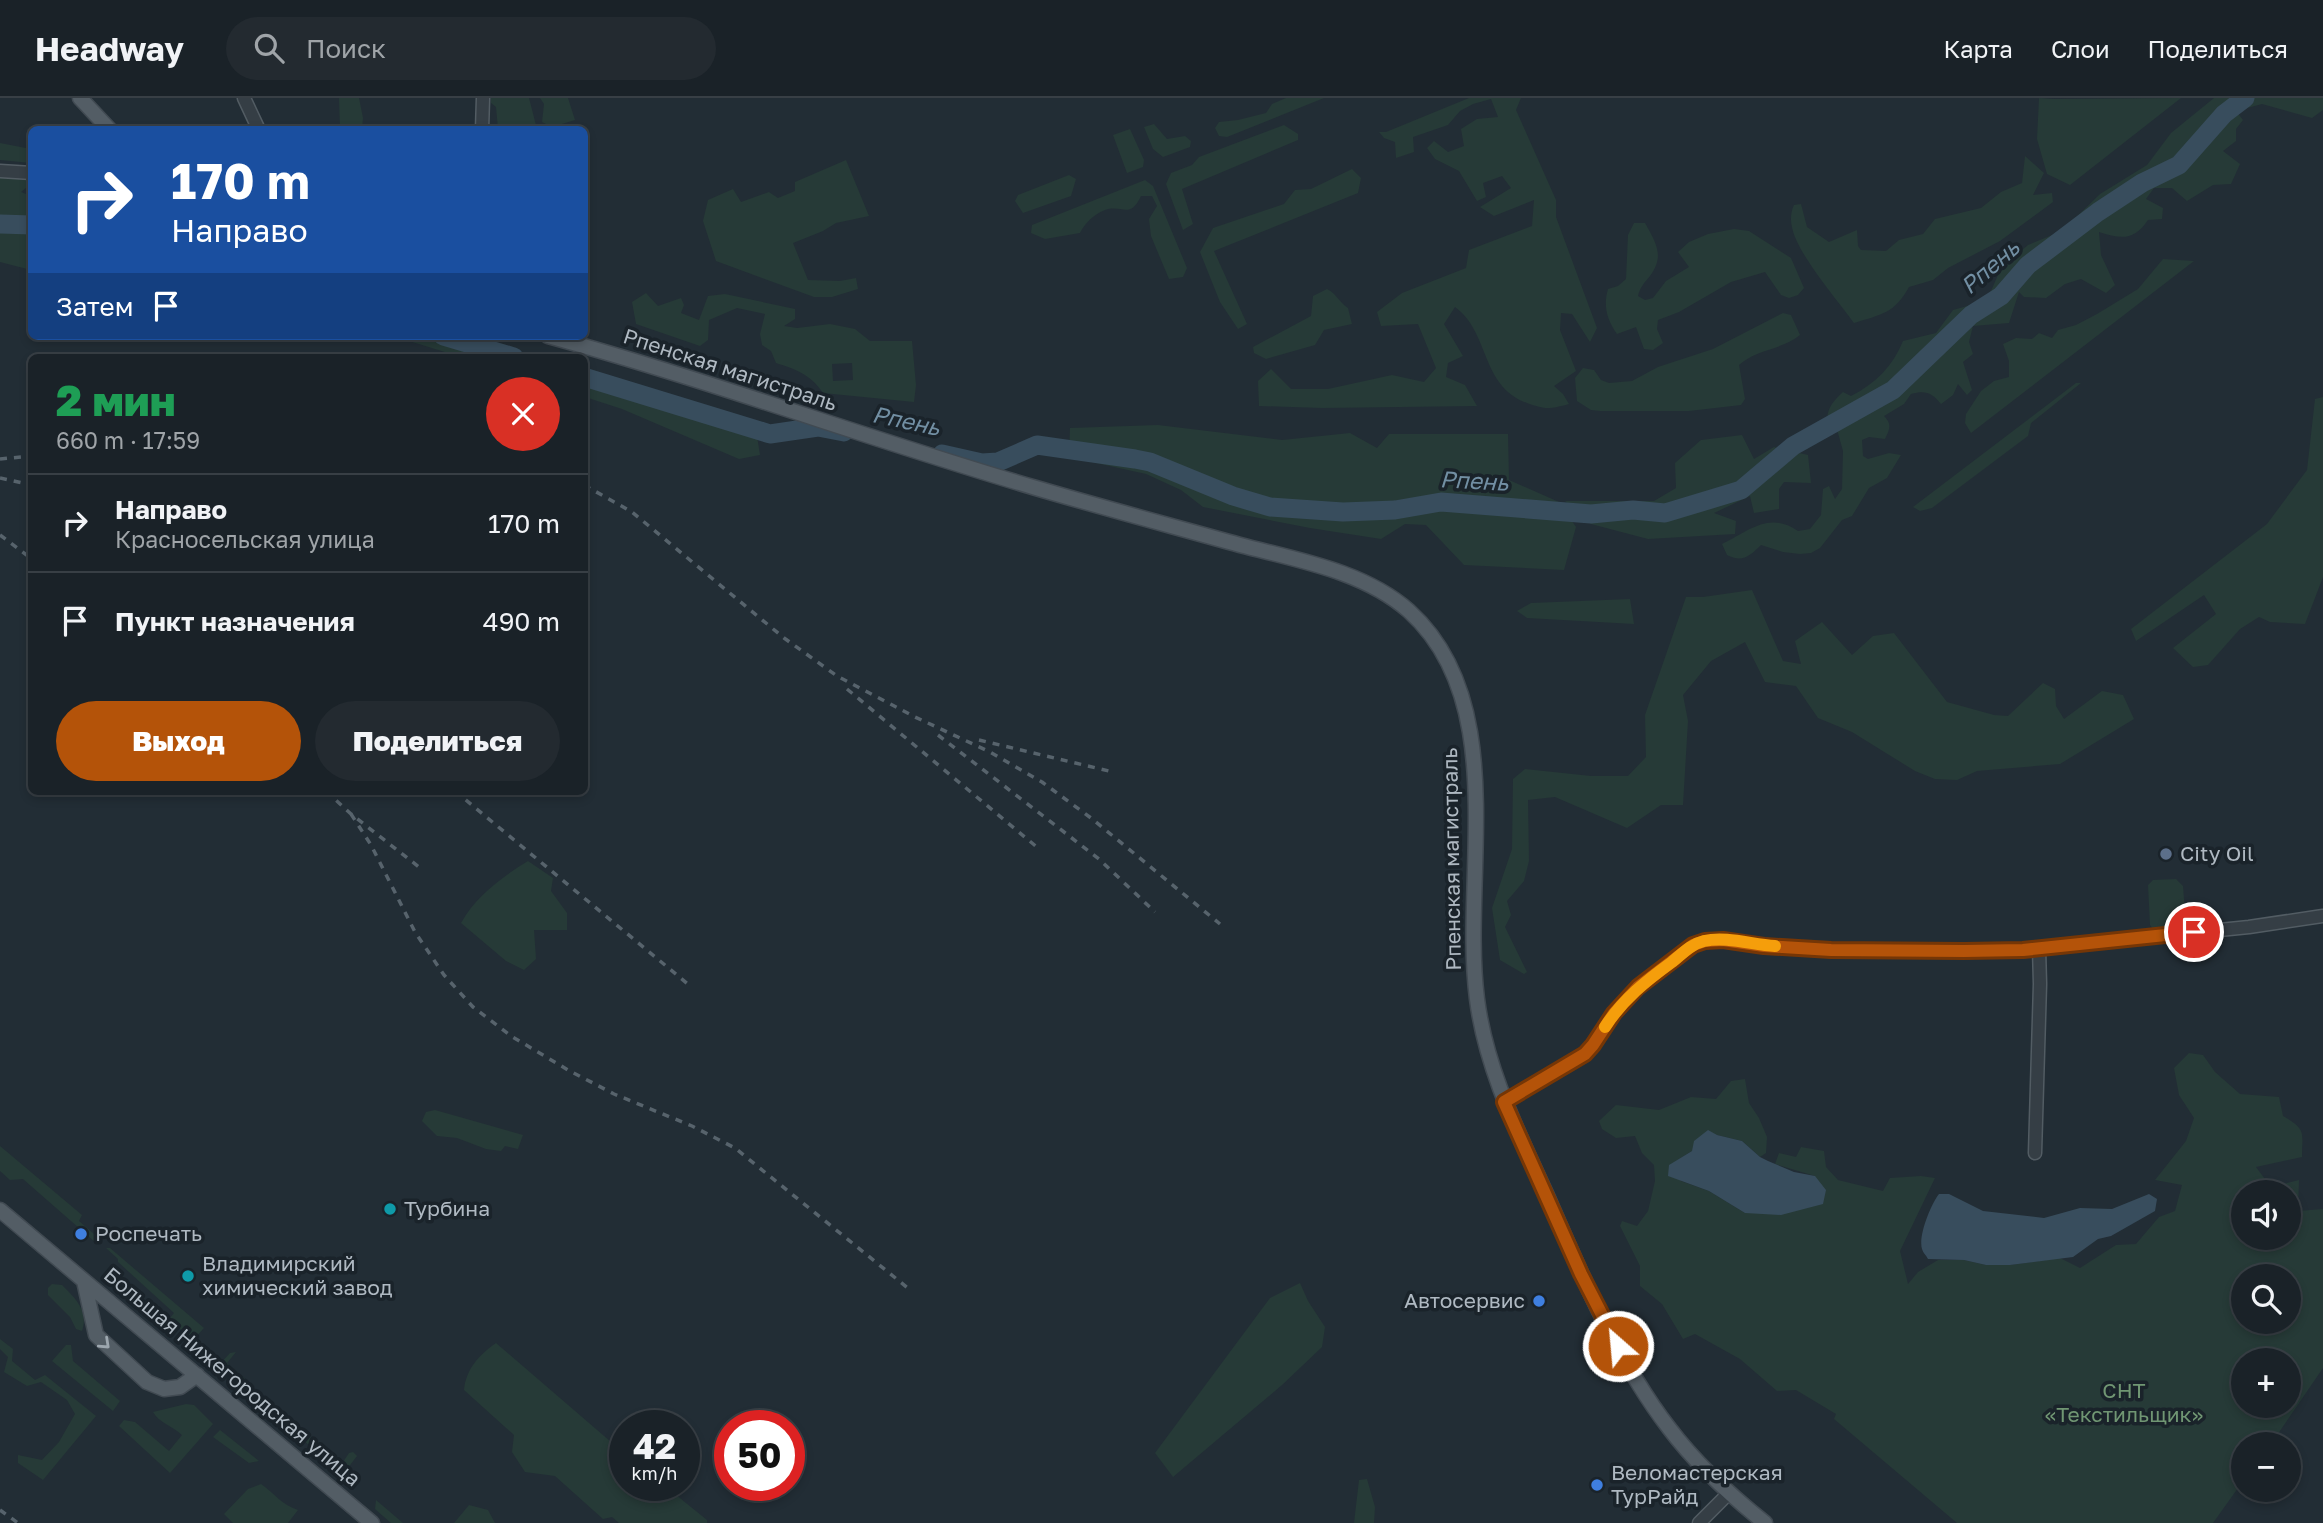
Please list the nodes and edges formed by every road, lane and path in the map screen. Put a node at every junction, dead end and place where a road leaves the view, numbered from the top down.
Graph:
1 (80, 98) edge
2 (244, 98) edge
3 (483, 98) edge
4 (107, 126) edge
5 (257, 126) edge
6 (482, 126) edge
7 (0, 171) edge
8 (28, 173) edge
9 (562, 340) edge
10 (579, 340) edge
11 (591, 348) junction
12 (2323, 916) edge
13 (2039, 948) junction
14 (1504, 1102) junction
15 (2035, 1153) dead end
16 (0, 1210) edge
17 (84, 1280) junction
18 (197, 1375) junction
19 (1729, 1493) junction
20 (372, 1523) edge
21 (1699, 1523) edge
22 (1765, 1523) edge

1 - 4 main road
2 - 5 street
3 - 6 street
7 - 8 street
9 - 11 main road, Рпенская магистраль
10 - 11 main road, Рпенская магистраль
11 - 14 main road, Рпенская магистраль
12 - 13 street
13 - 14 street
13 - 15 street
14 - 19 main road, Рпенская магистраль
16 - 17 main road, Большая Нижегородская улица
17 - 18 main road, Большая Нижегородская улица
17 -> 18 main road
18 - 20 main road, Большая Нижегородская улица
19 - 21 street
19 - 22 main road, Рпенская магистраль

